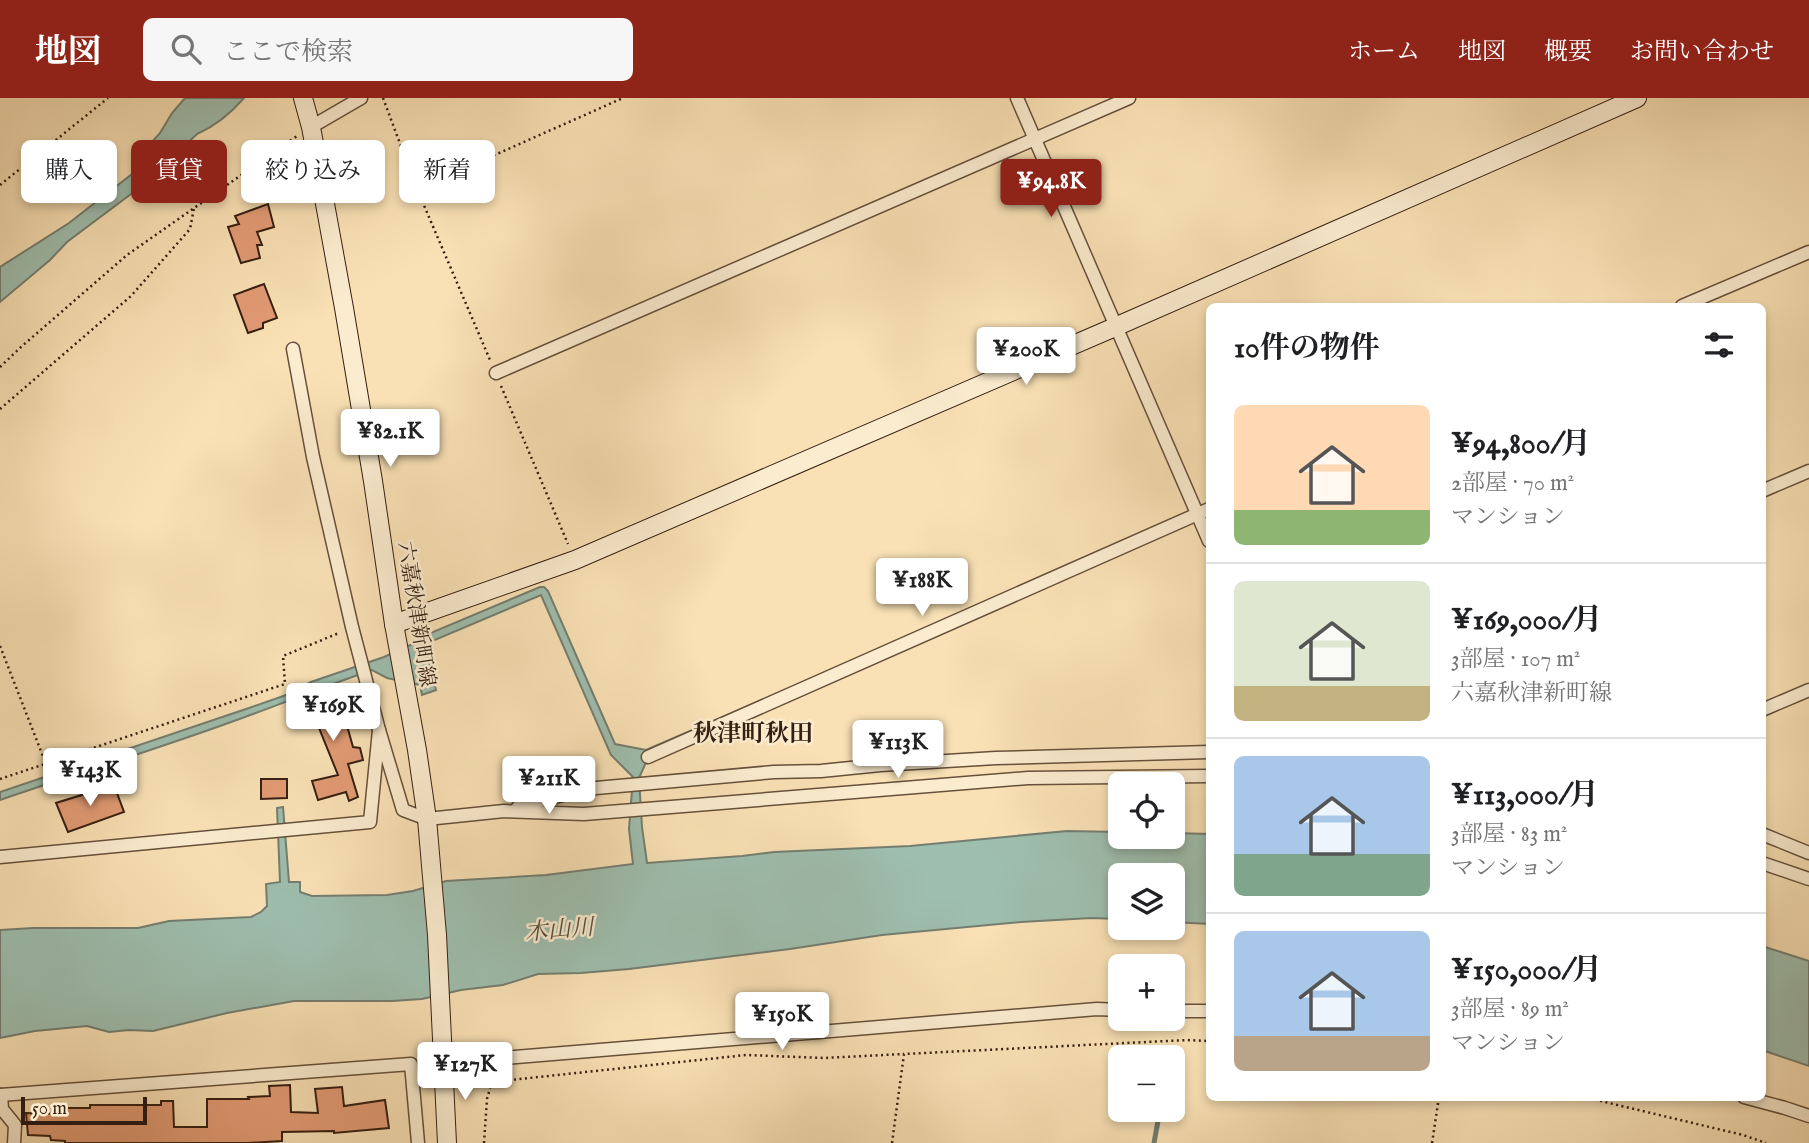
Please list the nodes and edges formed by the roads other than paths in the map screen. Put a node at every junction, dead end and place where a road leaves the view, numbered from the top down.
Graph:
1 (303, 98) edge
2 (361, 98) edge
3 (1017, 98) edge
4 (1129, 98) edge
5 (1637, 98) edge
6 (311, 127) junction
7 (1034, 139) junction
8 (1809, 252) edge
9 (1689, 303) edge
10 (1115, 327) junction
11 (293, 349) dead end
12 (496, 373) road end
13 (1809, 471) edge
14 (1766, 489) edge
15 (1203, 511) edge
16 (394, 624) junction
17 (1809, 690) edge
18 (1766, 708) edge
19 (379, 730) junction
20 (1206, 752) edge
21 (648, 758) dead end
22 (1206, 776) edge
23 (504, 811) junction
24 (427, 819) junction
25 (1766, 836) edge
26 (1809, 853) edge
27 (0, 857) edge
28 (1766, 864) edge
29 (1809, 879) edge
30 (1108, 1010) edge
31 (1185, 1011) edge
32 (1206, 1011) edge
33 (443, 1063) junction
34 (1, 1095) edge
35 (1759, 1101) edge
36 (1809, 1116) edge
37 (14, 1143) edge
38 (418, 1143) edge
39 (447, 1143) edge

1 - 6 street, 六嘉秋津新町線
2 - 6 street
3 - 7 street
4 - 7 street
5 - 10 street
6 - 16 street, 六嘉秋津新町線
7 - 10 street
7 - 12 street
8 - 9 street
10 - 15 street
10 - 16 street
11 - 19 street
13 - 14 street
15 - 21 street
16 - 24 street, 六嘉秋津新町線
17 - 18 street
19 - 24 street
19 - 27 street
20 - 23 street
22 - 23 street
23 - 24 street
24 - 33 street, 六嘉秋津新町線
25 - 26 street
28 - 29 street
30 - 33 street
31 - 32 street
33 - 39 street, 六嘉秋津新町線
34 - 37 street
34 - 38 street
35 - 36 street

